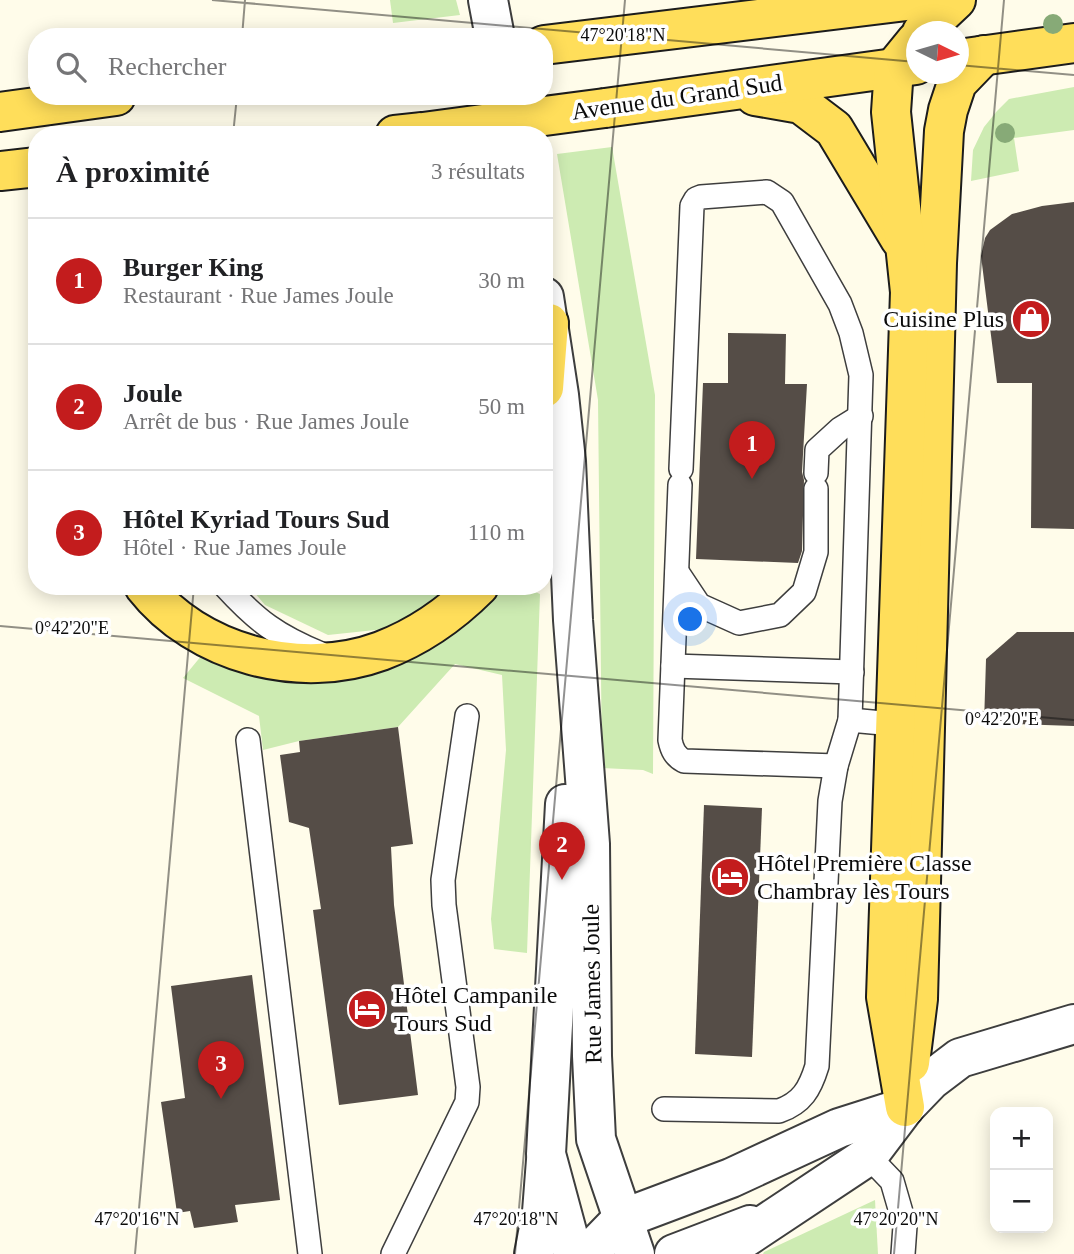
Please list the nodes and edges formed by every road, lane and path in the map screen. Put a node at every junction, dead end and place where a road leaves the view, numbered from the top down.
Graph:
1 (488, 0) edge
2 (915, 0) edge
3 (956, 0) edge
4 (868, 3) edge
5 (935, 21) edge
6 (493, 28) edge
7 (1074, 43) edge
8 (553, 44) edge
9 (906, 54) edge
10 (971, 57) edge
11 (906, 67) edge
12 (725, 91) junction
13 (51, 105) edge
14 (508, 105) edge
15 (0, 112) edge
16 (464, 126) edge
17 (512, 126) edge
18 (28, 168) edge
19 (0, 171) edge
20 (906, 249) junction
21 (553, 358) edge
22 (862, 393) junction
23 (920, 395) junction
24 (860, 416) junction
25 (677, 572) junction
26 (153, 595) edge
27 (233, 595) edge
28 (469, 595) edge
29 (573, 620) junction
30 (337, 661) junction
31 (673, 666) junction
32 (852, 672) junction
33 (467, 716) dead end
34 (850, 720) junction
35 (910, 725) junction
36 (248, 740) dead end
37 (836, 766) junction
38 (1074, 1024) edge
39 (905, 1107) junction
40 (664, 1109) dead end
41 (546, 1154) junction
42 (868, 1156) junction
43 (778, 1214) junction
44 (622, 1219) junction
45 (310, 1254) edge
46 (394, 1254) edge
47 (534, 1254) edge
48 (573, 1254) edge
49 (588, 1254) edge
50 (635, 1254) edge
51 (674, 1254) edge
52 (727, 1254) edge
53 (903, 1254) edge

1 - 6 street
2 - 4 main road
3 - 5 main road
4 - 8 main road
7 - 10 main road
9 - 12 main road, Avenue du Grand Sud
10 - 23 main road
11 - 20 main road
12 - 16 main road, Avenue du Grand Sud, bridge
12 - 20 main road
13 - 15 main road
14 - 17 street
18 - 19 main road
20 - 23 main road
21 - 29 street, Rue James Joule
22 - 23 lane
22 - 24 lane
22 - 25 lane
23 - 35 main road
24 - 25 lane
24 - 32 lane
25 - 31 lane
26 - 30 main road
27 - 30 lane
28 - 30 main road
29 - 41 street, Rue James Joule
29 - 44 street, Rue James Joule
31 - 32 lane
31 - 37 lane
32 - 34 lane
33 - 46 lane
34 - 35 lane
34 - 37 lane
35 - 39 main road
36 - 45 lane
37 - 40 lane
38 - 39 street
39 - 42 street
39 - 44 street
41 - 47 street
41 - 48 street, Rue James Joule
42 - 43 street
42 - 53 lane
43 - 51 street
43 - 52 street
44 - 49 street
44 - 50 street, Rue James Joule

